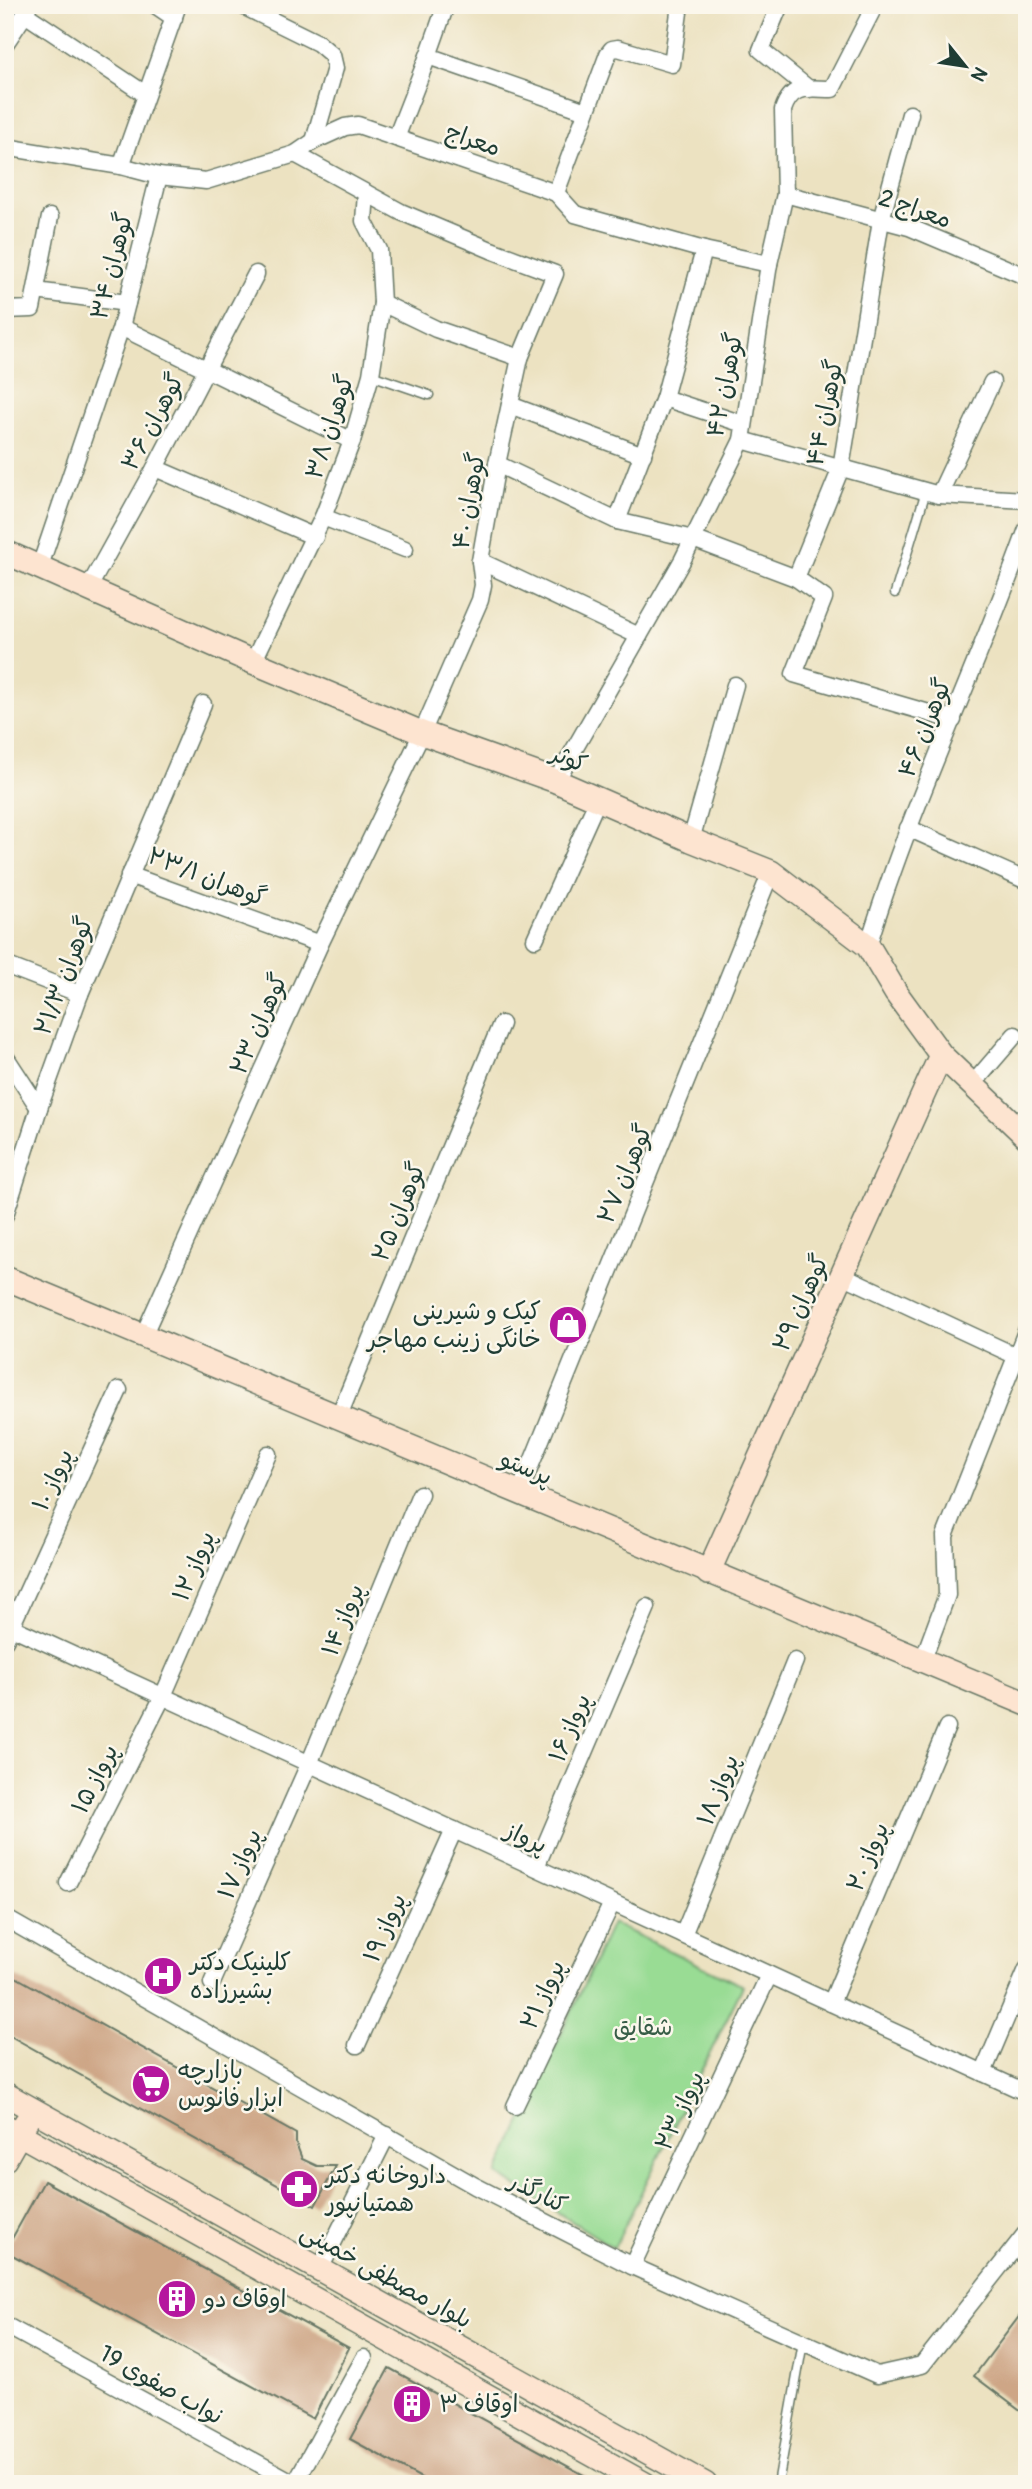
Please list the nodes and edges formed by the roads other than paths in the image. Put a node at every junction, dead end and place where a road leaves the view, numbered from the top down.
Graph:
1 (155, 5) edge
2 (241, 5) edge
3 (446, 5) edge
4 (680, 5) edge
5 (780, 5) edge
6 (875, 5) edge
7 (27, 10) edge
8 (176, 11) edge
9 (5, 44) edge
10 (428, 56) junction
11 (809, 89) junction
12 (145, 94) junction
13 (586, 111) junction
14 (910, 114) dead end
15 (396, 138) junction
16 (314, 141) junction
17 (5, 148) edge
18 (295, 154) junction
19 (121, 166) junction
20 (159, 176) junction
21 (366, 193) junction
22 (556, 193) junction
23 (785, 194) junction
24 (50, 217) dead end
25 (881, 220) junction
26 (704, 250) junction
27 (769, 264) junction
28 (256, 274) dead end
29 (1027, 277) edge
30 (36, 291) junction
31 (127, 303) junction
32 (382, 303) junction
33 (5, 310) edge
34 (121, 327) junction
35 (520, 358) junction
36 (207, 369) junction
37 (372, 375) junction
38 (992, 382) dead end
39 (429, 395) dead end
40 (664, 398) junction
41 (510, 405) junction
42 (743, 432) junction
43 (352, 441) junction
44 (643, 455) junction
45 (497, 464) junction
46 (155, 468) junction
47 (841, 468) junction
48 (932, 493) junction
49 (1027, 500) edge
50 (323, 517) junction
51 (617, 521) junction
52 (1027, 529) edge
53 (314, 537) junction
54 (693, 539) junction
55 (405, 549) dead end
56 (1023, 551) edge
57 (5, 552) edge
58 (480, 561) junction
59 (40, 566) junction
60 (796, 578) junction
61 (88, 589) junction
62 (895, 593) dead end
63 (639, 636) junction
64 (253, 662) junction
65 (735, 685) dead end
66 (203, 704) dead end
67 (953, 720) junction
68 (422, 733) junction
69 (556, 781) junction
70 (598, 799) junction
71 (908, 828) junction
72 (691, 840) junction
73 (771, 872) junction
74 (129, 875) junction
75 (1027, 881) edge
76 (534, 939) dead end
77 (320, 944) junction
78 (867, 946) junction
79 (5, 965) edge
80 (80, 993) junction
81 (501, 1024) dead end
82 (1015, 1035) dead end
83 (941, 1055) junction
84 (5, 1056) edge
85 (972, 1085) junction
86 (39, 1108) junction
87 (1027, 1137) edge
88 (5, 1215) edge
89 (842, 1275) junction
90 (5, 1278) edge
91 (1027, 1329) edge
92 (143, 1336) junction
93 (1016, 1356) junction
94 (120, 1390) dead end
95 (338, 1418) junction
96 (268, 1454) dead end
97 (420, 1494) dead end
98 (519, 1494) junction
99 (708, 1573) junction
100 (647, 1607) dead end
101 (7, 1630) edge
102 (795, 1661) dead end
103 (922, 1662) junction
104 (163, 1696) junction
105 (1027, 1704) edge
106 (947, 1727) dead end
107 (309, 1764) junction
108 (454, 1830) junction
109 (536, 1867) junction
110 (68, 1883) dead end
111 (612, 1903) junction
112 (5, 1918) edge
113 (683, 1935) junction
114 (1027, 1969) edge
115 (769, 1975) junction
116 (212, 1983) dead end
117 (831, 2003) junction
118 (358, 2045) dead end
119 (983, 2073) junction
120 (1027, 2093) edge
121 (6, 2097) edge
122 (516, 2106) dead end
123 (33, 2109) junction
124 (12, 2130) edge
125 (387, 2135) junction
126 (5, 2159) edge
127 (1027, 2232) edge
128 (632, 2266) junction
129 (320, 2269) junction
130 (5, 2326) edge
131 (803, 2342) junction
132 (364, 2358) dead end
133 (295, 2484) edge
134 (645, 2484) edge
135 (705, 2484) edge
136 (778, 2484) edge

1 - 8 street
2 - 16 street
3 - 10 street
4 - 13 street
5 - 11 street
6 - 11 street, گوهران ۴۲
7 - 9 street
7 - 12 street
8 - 12 street
10 - 13 street
10 - 15 street
11 - 23 street, گوهران ۴۲
12 - 19 street
13 - 22 street
14 - 25 street, گوهران ۴۴
15 - 16 street, معراج
15 - 22 street, معراج
16 - 18 street, معراج
17 - 19 street
18 - 20 street, معراج
18 - 21 street
19 - 20 street
20 - 31 street, گوهران ۳۴
21 - 32 street, گوهران ۳۸
21 - 35 street, گوهران ۴۰
22 - 26 street, معراج
23 - 25 street, معراج 2
23 - 27 street, گوهران ۴۲
24 - 30 street
25 - 29 street, معراج 2
25 - 47 street, گوهران ۴۴
26 - 27 street, معراج
26 - 40 street
27 - 42 street, گوهران ۴۲
28 - 36 street, گوهران ۳۶
30 - 31 street
30 - 33 street
31 - 34 street, گوهران ۳۴
32 - 35 street
32 - 37 street, گوهران ۳۸
34 - 36 street
34 - 59 street, گوهران ۳۴
35 - 41 street, گوهران ۴۰
36 - 43 street
36 - 46 street, گوهران ۳۶
37 - 39 lane
37 - 43 street, گوهران ۳۸
38 - 48 street
40 - 42 street
40 - 44 street
41 - 44 street
41 - 45 street, گوهران ۴۰
42 - 47 street
42 - 54 street, گوهران ۴۲
43 - 50 street, گوهران ۳۸
44 - 51 street
45 - 51 street
45 - 58 street, گوهران ۴۰
46 - 53 street
46 - 61 street, گوهران ۳۶
47 - 48 street
47 - 60 street, گوهران ۴۴
48 - 49 street
48 - 62 lane
50 - 53 street, گوهران ۳۸
50 - 55 street
51 - 54 street
52 - 56 street, گوهران ۴۶
53 - 64 street, گوهران ۳۸
54 - 60 street
54 - 63 street, گوهران ۴۲
56 - 67 street, گوهران ۴۶
57 - 59 street, کوثر
58 - 63 street
58 - 68 street, گوهران ۴۰
59 - 61 street, کوثر
60 - 67 street
61 - 64 street, کوثر
63 - 69 street, گوهران ۴۲
64 - 68 street, کوثر
65 - 72 street
66 - 74 street, گوهران ۲۳/۱
67 - 71 street, گوهران ۴۶
68 - 69 street, کوثر
68 - 77 street, گوهران ۲۳
69 - 70 street, کوثر
70 - 72 street, کوثر
70 - 76 street
71 - 75 street
71 - 78 street, گوهران ۴۶
72 - 73 street, کوثر
73 - 78 street, کوثر
73 - 98 street, گوهران ۲۷
74 - 77 street, گوهران ۲۳/۱
74 - 80 street, گوهران ۲۱/۳
77 - 92 street, گوهران ۲۳
78 - 83 street, کوثر
79 - 80 street
80 - 86 street, گوهران ۲۱/۳
81 - 95 street, گوهران ۲۵
82 - 85 street
83 - 85 street, کوثر
83 - 89 street, گوهران ۲۹
84 - 86 street
85 - 87 street, کوثر
86 - 88 street, گوهران ۲۱/۳
89 - 93 street
89 - 99 street, گوهران ۲۹
90 - 92 street, پرستو
91 - 93 street
92 - 95 street, پرستو
93 - 103 street
94 - 101 street, پرواز ۱۰
95 - 98 street, پرستو
96 - 104 street, پرواز ۱۲
97 - 107 street, پرواز ۱۴
98 - 99 street, پرستو
99 - 103 street, پرستو
100 - 109 street, پرواز ۱۶
101 - 104 street, پرواز
102 - 113 street, پرواز ۱۸
103 - 105 street, پرستو
104 - 107 street, پرواز
104 - 110 street, پرواز ۱۵
106 - 117 street, پرواز ۲۰
107 - 108 street, پرواز
107 - 116 street, پرواز ۱۷
108 - 109 street, پرواز
108 - 118 street, پرواز ۱۹
109 - 111 street, پرواز
111 - 113 street, پرواز
111 - 122 street, پرواز ۲۱
112 - 125 street, کنارگذر
113 - 115 street, پرواز
114 - 119 street
115 - 117 street, پرواز
115 - 128 street, پرواز ۲۳
117 - 119 street, پرواز
119 - 120 street, پرواز
121 - 123 street, بلوار مصطفی خمینی
123 - 124 street
123 - 129 street, بلوار مصطفی خمینی
124 - 126 street
124 - 134 street
125 - 128 street, کنارگذر
125 - 129 street
127 - 131 street, کنارگذر
128 - 131 street, کنارگذر
129 - 135 street, بلوار مصطفی خمینی
130 - 133 street, نواب صفوی 19
131 - 136 lane
132 - 133 street

